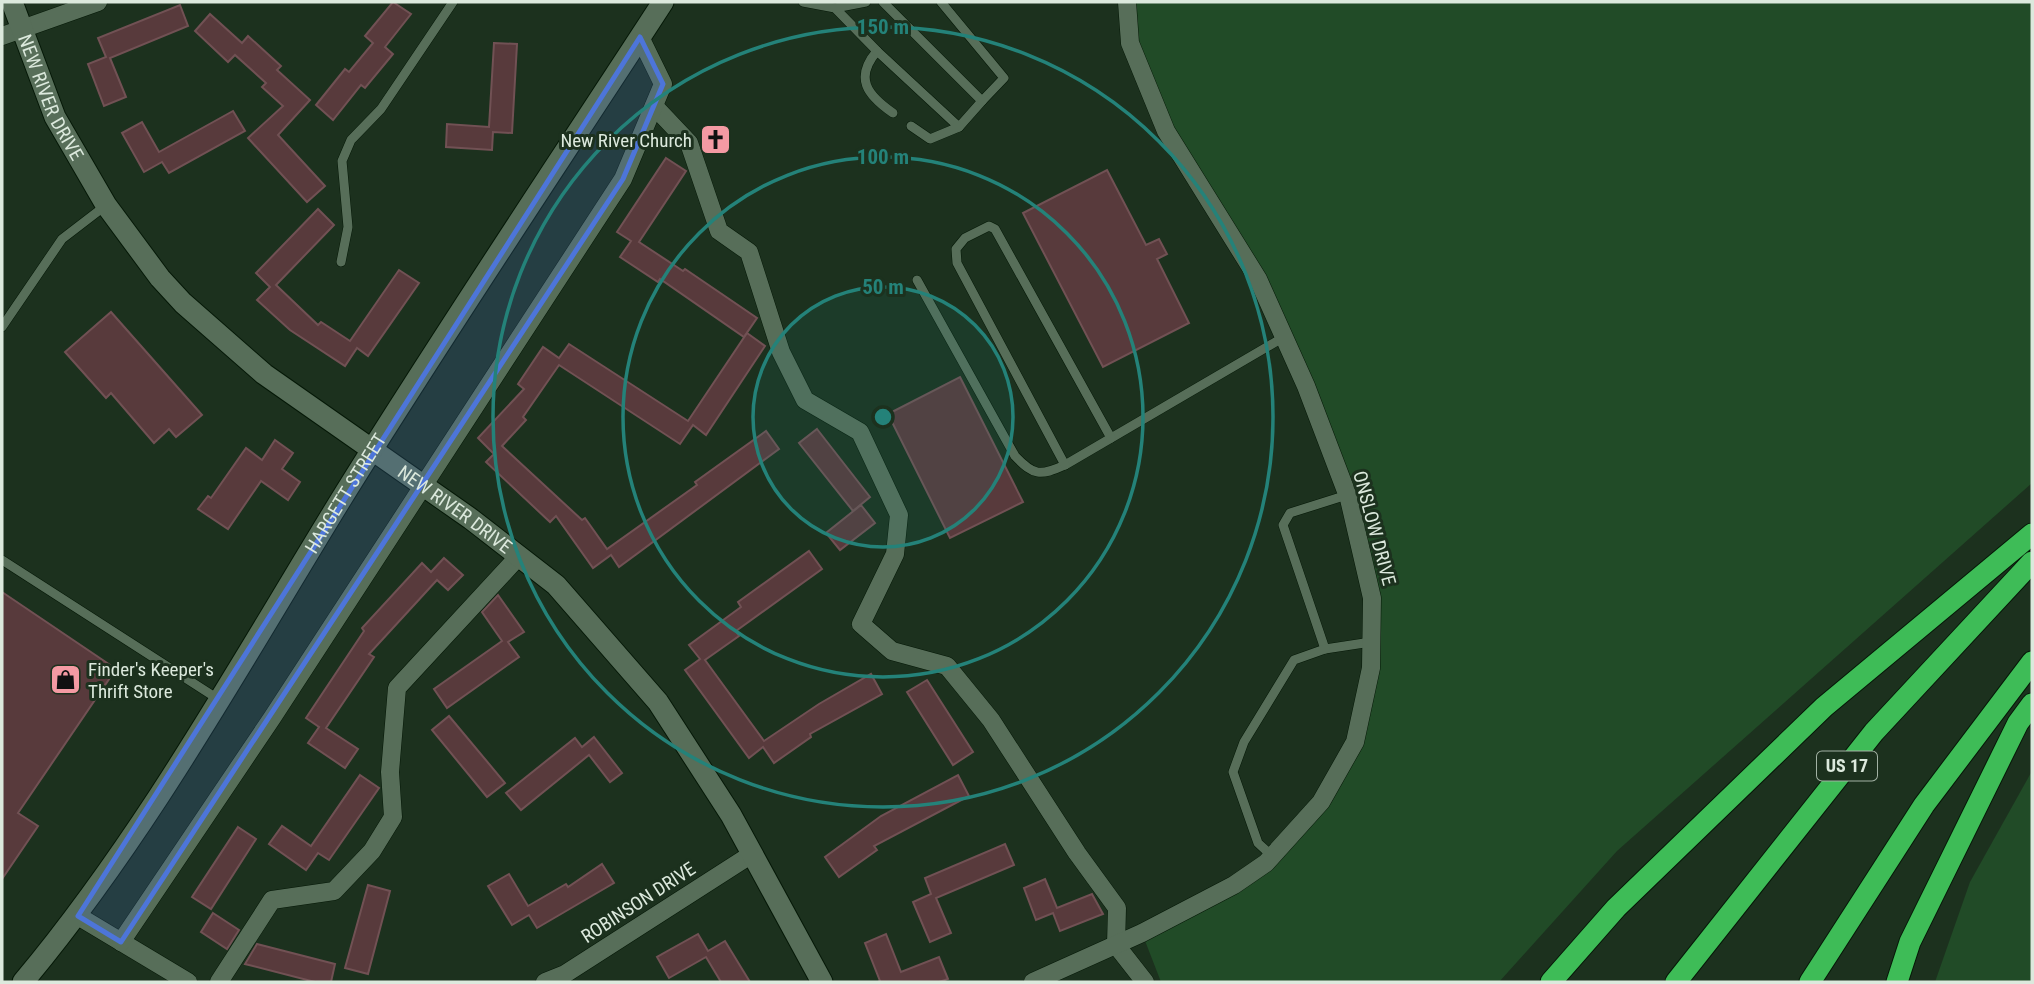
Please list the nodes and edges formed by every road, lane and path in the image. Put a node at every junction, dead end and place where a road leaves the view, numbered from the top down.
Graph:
1 (12, 2) edge
2 (98, 2) edge
3 (453, 2) edge
4 (663, 2) edge
5 (803, 2) edge
6 (866, 2) edge
7 (883, 2) edge
8 (942, 2) edge
9 (1127, 2) edge
10 (835, 8) junction
11 (11, 33) edge
12 (640, 37) junction
13 (877, 51) junction
14 (982, 101) junction
15 (654, 106) junction
16 (893, 113) dead end
17 (911, 126) dead end
18 (959, 127) junction
19 (106, 205) junction
20 (341, 262) dead end
21 (917, 281) dead end
22 (2, 327) edge
23 (1284, 337) junction
24 (1111, 438) junction
25 (371, 452) junction
26 (1065, 465) junction
27 (421, 485) junction
28 (1348, 495) junction
29 (2032, 534) edge
30 (519, 556) junction
31 (2, 560) edge
32 (2032, 562) edge
33 (1371, 642) junction
34 (1325, 649) junction
35 (2032, 662) edge
36 (218, 699) junction
37 (2032, 704) edge
38 (752, 854) junction
39 (1272, 856) junction
40 (78, 916) junction
41 (121, 942) junction
42 (1116, 945) junction
43 (23, 982) edge
44 (188, 982) edge
45 (219, 982) edge
46 (545, 982) edge
47 (822, 982) edge
48 (1033, 982) edge
49 (1146, 982) edge
50 (1551, 982) edge
51 (1676, 982) edge
52 (1810, 982) edge
53 (1897, 982) edge

1 - 11 street, NEW RIVER DRIVE
2 - 11 street
3 - 20 lane
4 - 12 street, HARGETT STREET
5 - 10 lane
6 - 10 lane
7 - 14 lane
8 - 14 lane
9 - 23 street, ONSLOW DRIVE
10 - 13 lane
11 - 19 street, NEW RIVER DRIVE
12 - 15 street
12 - 25 street, HARGETT STREET
13 - 16 lane
13 - 18 lane
14 - 18 lane
15 - 27 street
15 - 42 street
17 - 18 lane
19 - 22 lane
19 - 25 street, NEW RIVER DRIVE
21 - 26 lane
23 - 24 lane
23 - 28 street, ONSLOW DRIVE
24 - 26 lane
24 - 26 lane
25 - 27 street, NEW RIVER DRIVE
25 - 36 street, HARGETT STREET
27 - 30 street, NEW RIVER DRIVE
27 - 41 street
28 - 33 street, ONSLOW DRIVE
28 - 34 lane
29 - 50 highway
30 - 38 street, NEW RIVER DRIVE
30 - 45 street
31 - 36 lane
32 - 51 highway, US 17
33 - 34 lane
33 - 39 street, ONSLOW DRIVE
34 - 39 lane
35 - 52 highway
36 - 40 street, HARGETT STREET
37 - 53 highway
38 - 46 street, ROBINSON DRIVE
38 - 47 street, NEW RIVER DRIVE
39 - 42 street, ONSLOW DRIVE
40 - 41 street
40 - 43 street, HARGETT STREET
41 - 44 street
42 - 48 street, ONSLOW DRIVE
42 - 49 street

